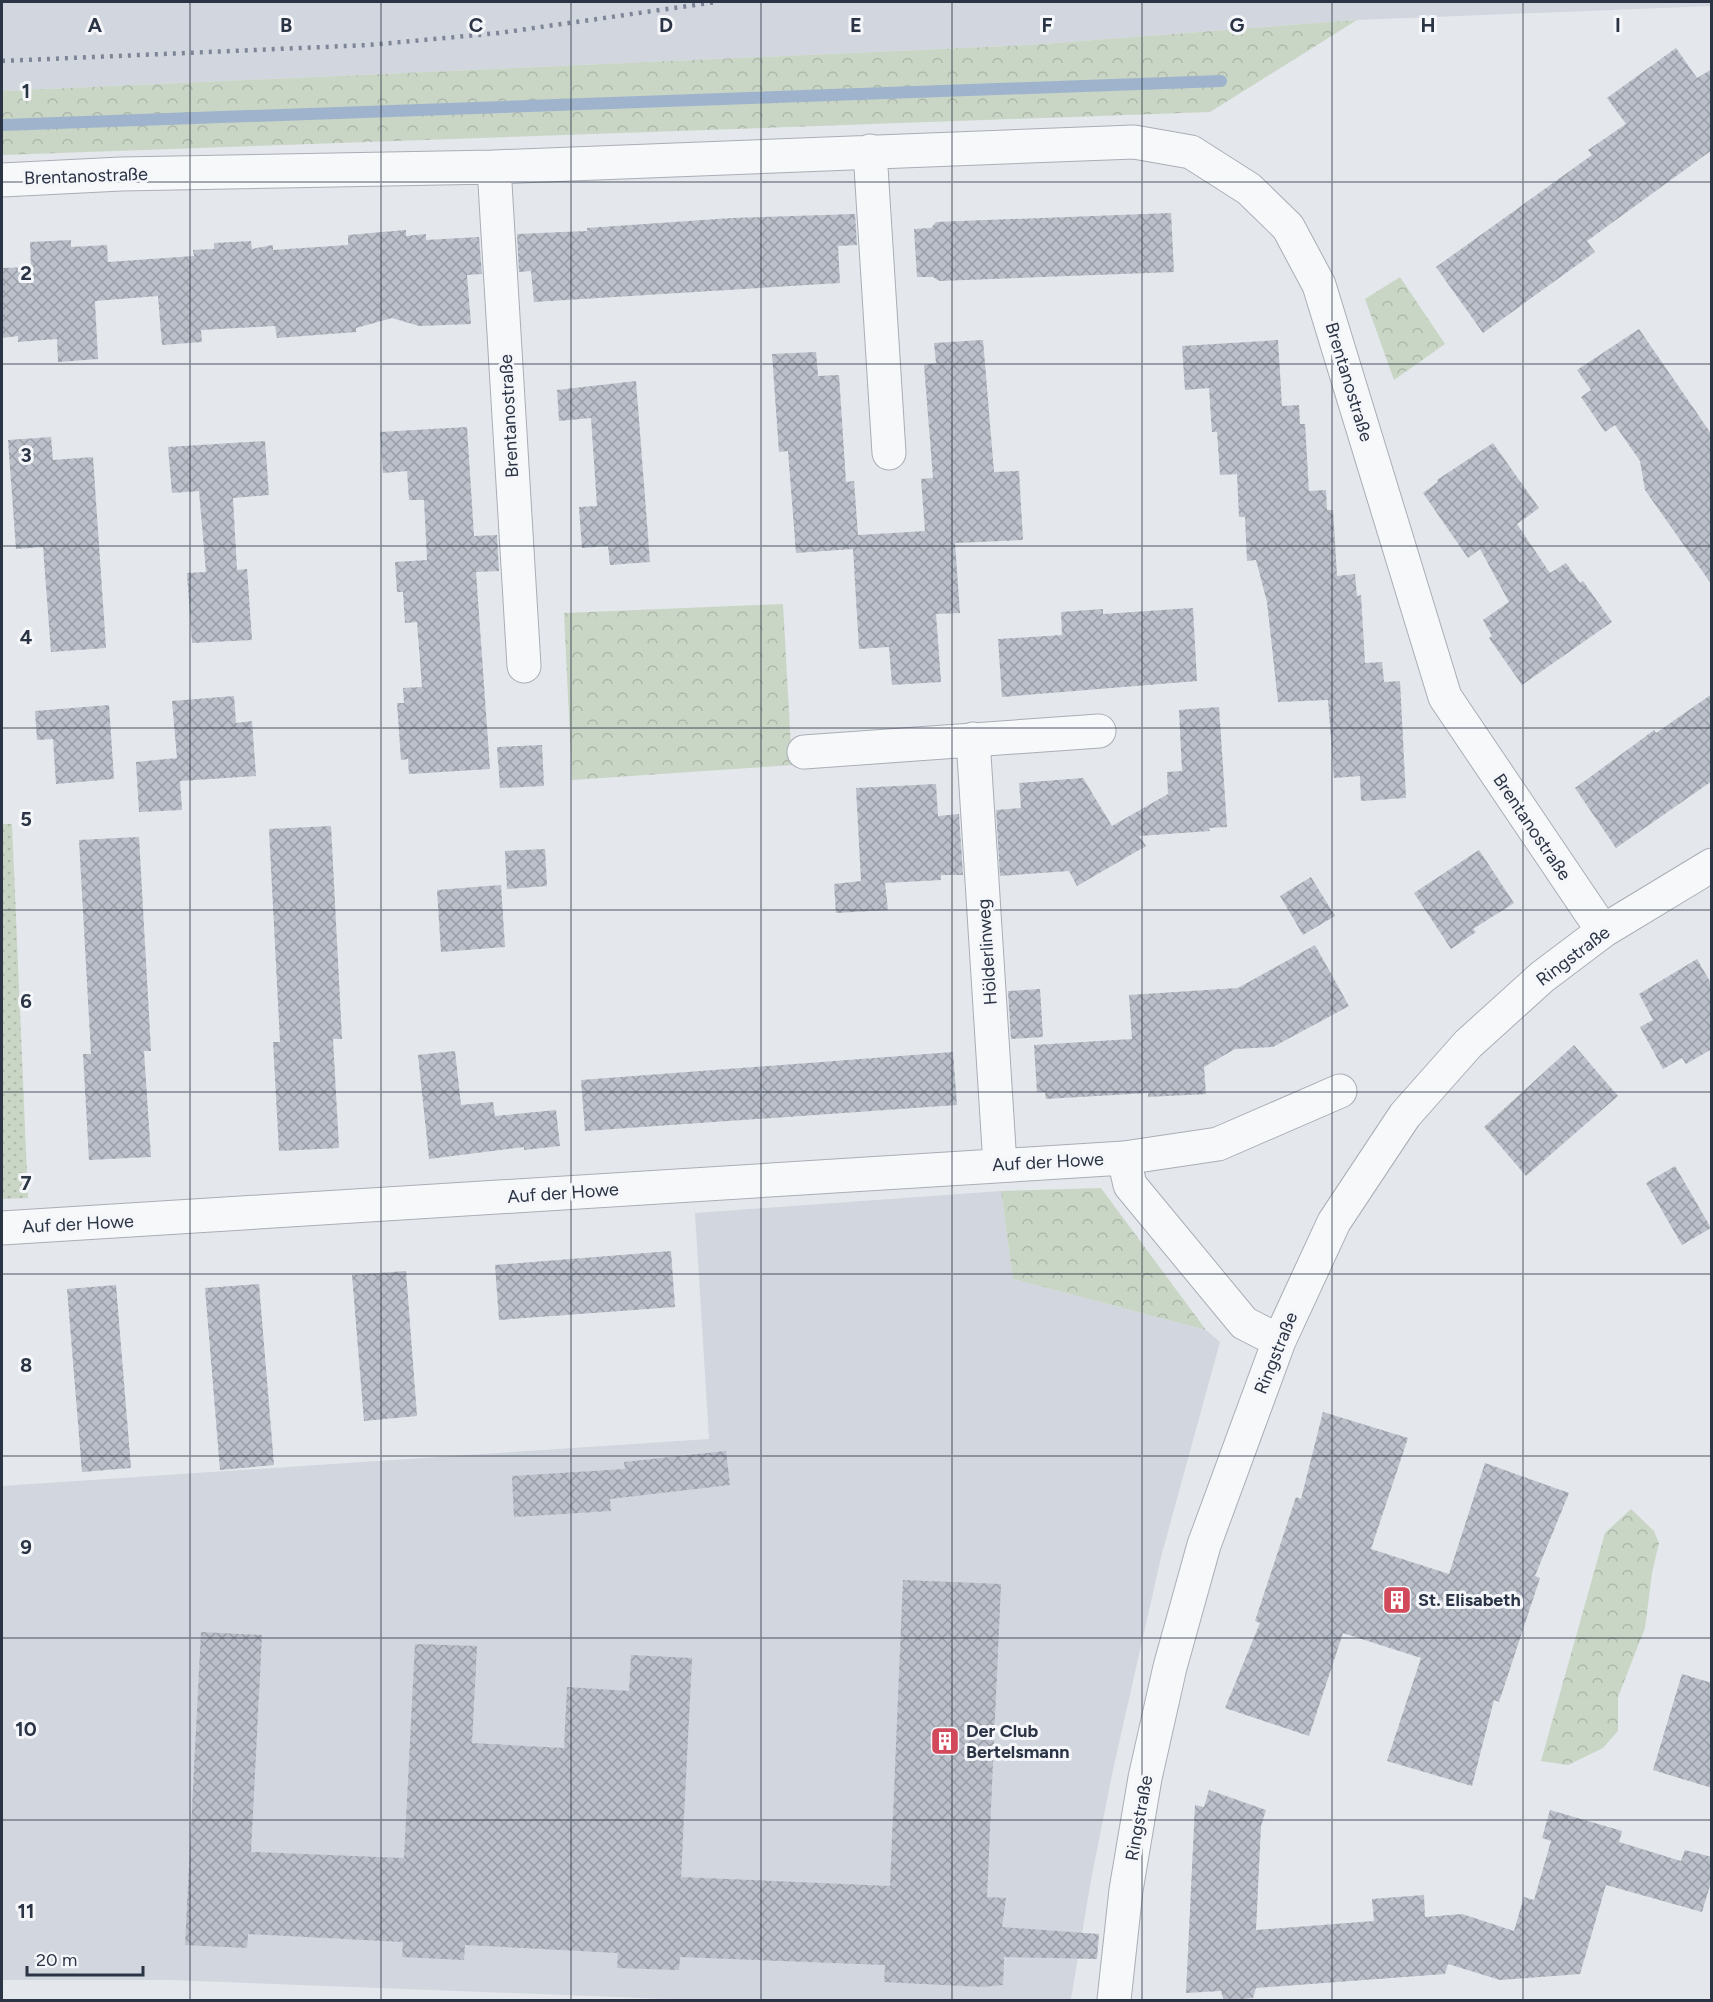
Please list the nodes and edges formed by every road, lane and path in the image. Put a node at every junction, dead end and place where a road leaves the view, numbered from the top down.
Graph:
1 (870, 151) junction
2 (494, 166) junction
3 (2, 180) edge
4 (889, 453) dead end
5 (524, 666) dead end
6 (1099, 731) dead end
7 (973, 739) junction
8 (804, 752) dead end
9 (1712, 865) edge
10 (1603, 931) junction
11 (1340, 1091) dead end
12 (1124, 1158) junction
13 (1000, 1165) junction
14 (2, 1228) edge
15 (1279, 1341) junction
16 (1114, 2001) edge

1 - 2 street, Brentanostraße
1 - 4 street
1 - 10 street, Brentanostraße
2 - 3 street, Brentanostraße
2 - 5 street, Brentanostraße
6 - 7 street
7 - 8 street
7 - 13 street, Hölderlinweg
9 - 10 street, Ringstraße
10 - 15 street, Ringstraße
11 - 12 street, Auf der Howe
12 - 13 street, Auf der Howe
12 - 15 street, Auf der Howe
13 - 14 street, Auf der Howe
15 - 16 street, Ringstraße

